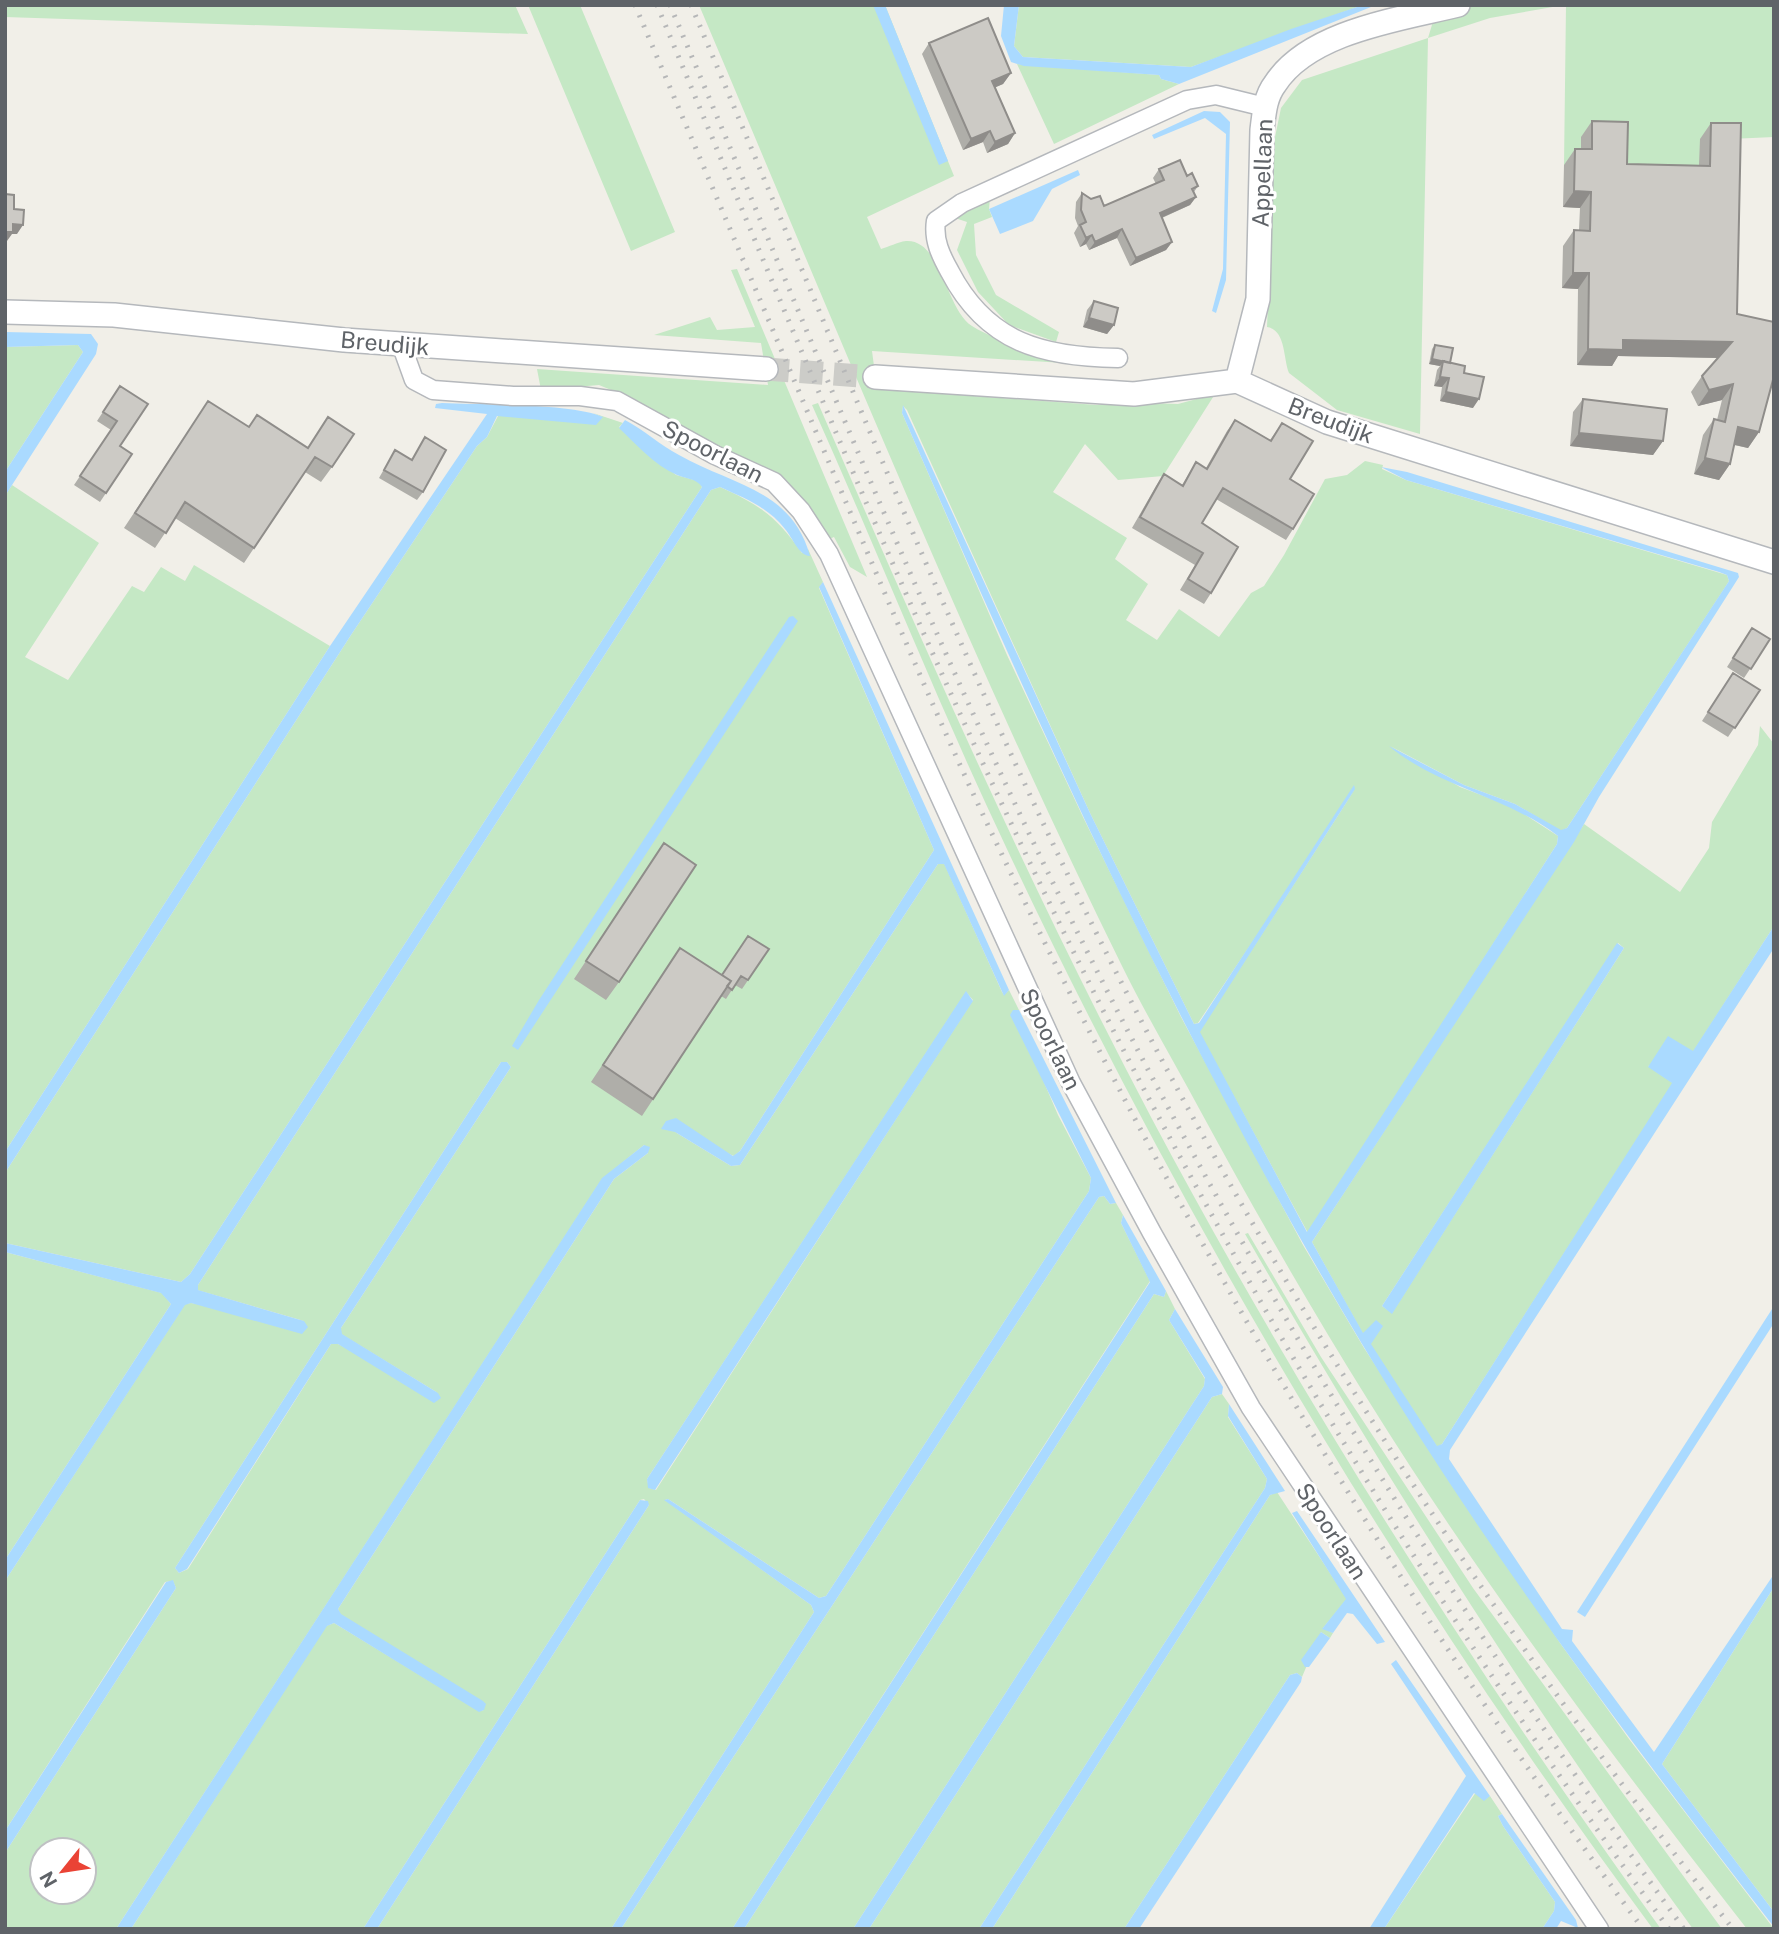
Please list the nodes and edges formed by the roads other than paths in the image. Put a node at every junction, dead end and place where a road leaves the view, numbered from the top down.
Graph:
1 (1446, 7) edge
2 (1265, 107) junction
3 (5, 312) edge
4 (401, 344) junction
5 (1118, 358) dead end
6 (766, 369) tunnel mouth
7 (875, 377) tunnel mouth
8 (1237, 381) junction
9 (1774, 562) edge
10 (1599, 1929) edge

1 - 2 street, Appellaan
2 - 5 street
2 - 8 street, Appellaan
3 - 4 street, Breudijk
4 - 6 street, Breudijk
4 - 10 street, Spoorlaan
7 - 8 street
8 - 9 street, Breudijk

